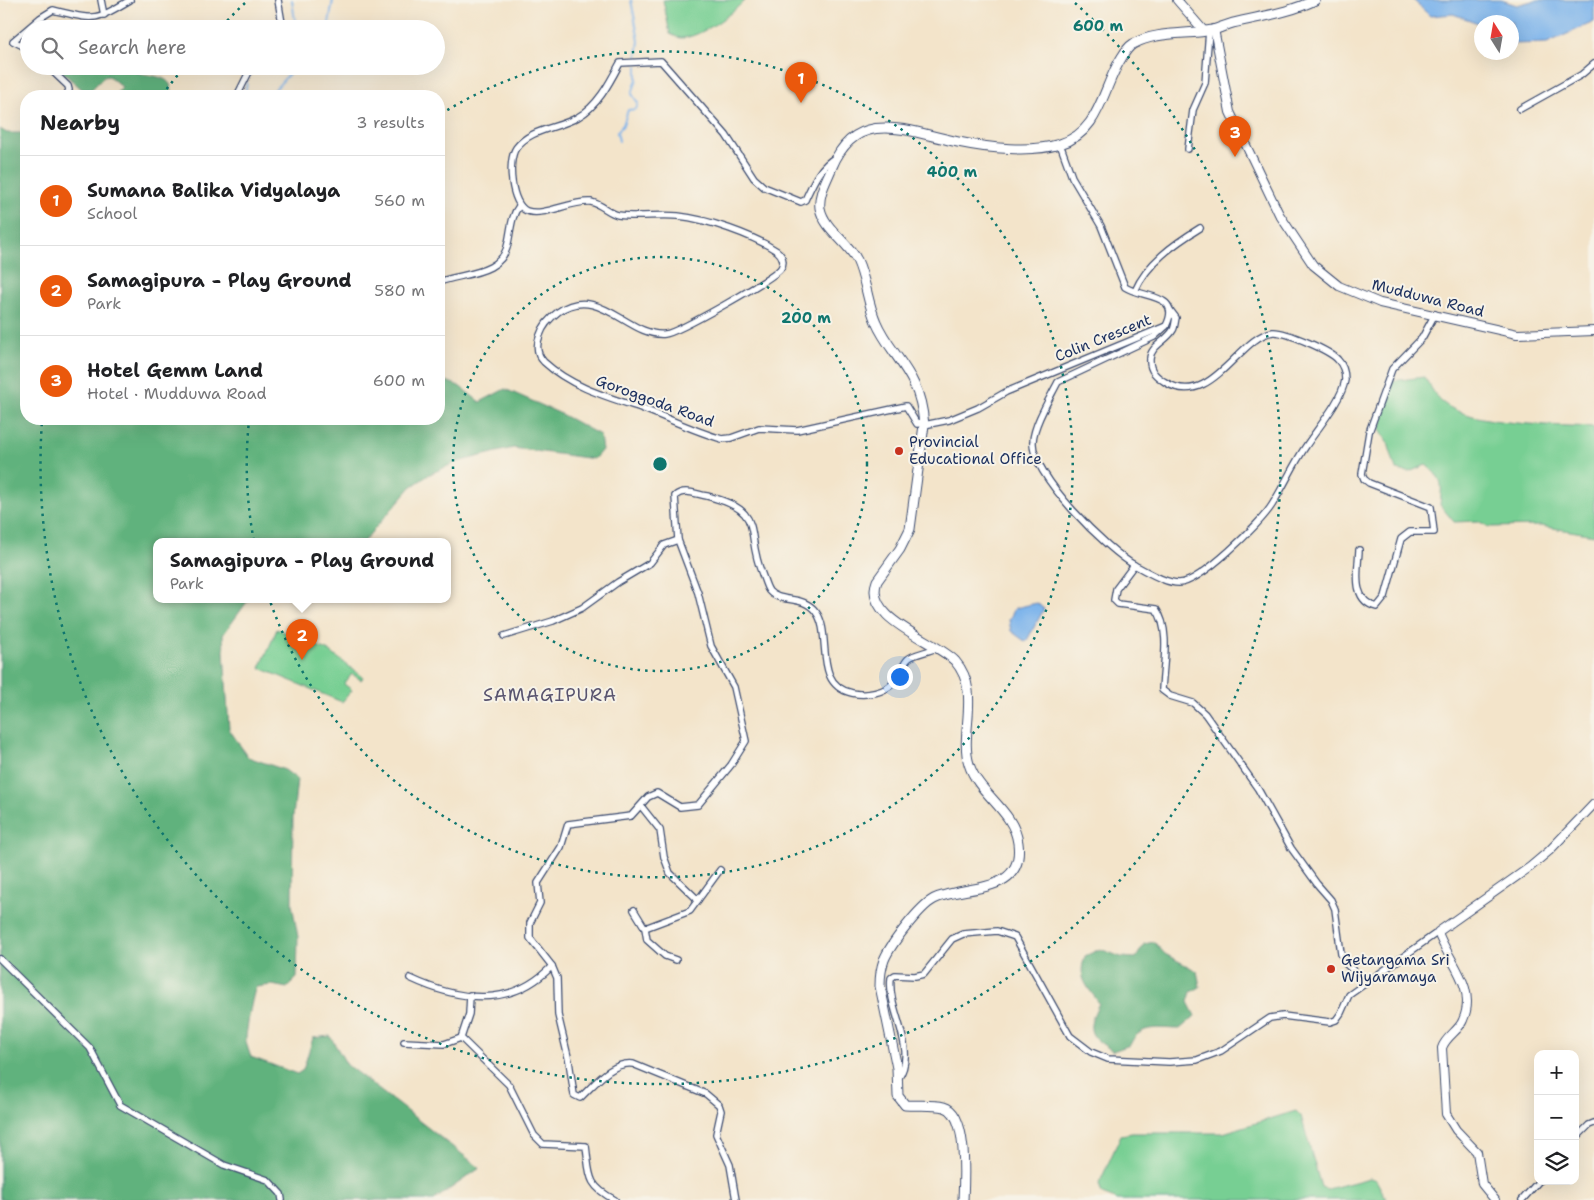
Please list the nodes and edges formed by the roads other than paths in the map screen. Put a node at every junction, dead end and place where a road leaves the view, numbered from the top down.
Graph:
1 (101, 0) edge
2 (130, 0) edge
3 (278, 0) edge
4 (1177, 0) edge
5 (1315, 0) edge
6 (104, 15) junction
7 (38, 20) edge
8 (281, 20) edge
9 (1209, 30) junction
10 (20, 35) edge
11 (20, 44) edge
12 (1594, 64) edge
13 (56, 75) edge
14 (248, 75) edge
15 (69, 90) edge
16 (240, 90) edge
17 (1520, 109) dead end
18 (1060, 144) junction
19 (1188, 149) dead end
20 (836, 158) junction
21 (519, 206) junction
22 (1200, 228) dead end
23 (445, 280) edge
24 (1135, 291) junction
25 (1170, 310) junction
26 (1435, 314) junction
27 (1166, 326) junction
28 (1594, 331) edge
29 (924, 424) junction
30 (678, 540) junction
31 (1359, 550) dead end
32 (1134, 565) junction
33 (504, 636) dead end
34 (936, 648) junction
35 (1594, 804) edge
36 (641, 806) junction
37 (720, 870) dead end
38 (698, 900) junction
39 (634, 910) dead end
40 (645, 928) junction
41 (1438, 932) junction
42 (0, 959) edge
43 (676, 960) dead end
44 (552, 966) junction
45 (410, 978) dead end
46 (1366, 982) junction
47 (470, 995) junction
48 (461, 1038) junction
49 (404, 1042) dead end
50 (896, 1081) junction
51 (1594, 1123) edge
52 (1579, 1134) edge
53 (1535, 1185) edge
54 (282, 1200) edge
55 (615, 1200) edge
56 (736, 1200) edge
57 (963, 1200) edge
58 (1495, 1200) edge
59 (1522, 1200) edge

1 - 6 street
2 - 6 street
3 - 8 street
4 - 9 street
5 - 9 main road
6 - 7 street
9 - 18 main road
9 - 19 street
9 - 26 street, Mudduwa Road
10 - 11 street
12 - 17 street
13 - 15 street
14 - 16 street
18 - 20 main road
18 - 24 street, Colin Crescent
20 - 21 street
20 - 29 main road
21 - 23 street
21 - 29 street, Goroggoda Road
22 - 24 street
24 - 25 street, Colin Crescent
25 - 27 street, Colin Crescent
25 - 32 street
26 - 28 street, Mudduwa Road
26 - 31 street
27 - 29 street, Colin Crescent
27 - 32 street
29 - 34 main road
30 - 33 street
30 - 34 street
30 - 36 street
32 - 46 street
34 - 50 main road
35 - 41 street
36 - 38 street
36 - 44 street
37 - 38 street
38 - 40 street
39 - 40 street
40 - 43 street
41 - 46 street
41 - 58 street
42 - 54 street
44 - 47 street
44 - 56 street
45 - 47 street
46 - 50 street
47 - 48 street
48 - 49 street
48 - 55 street
50 - 57 main road
51 - 52 street
53 - 59 street

